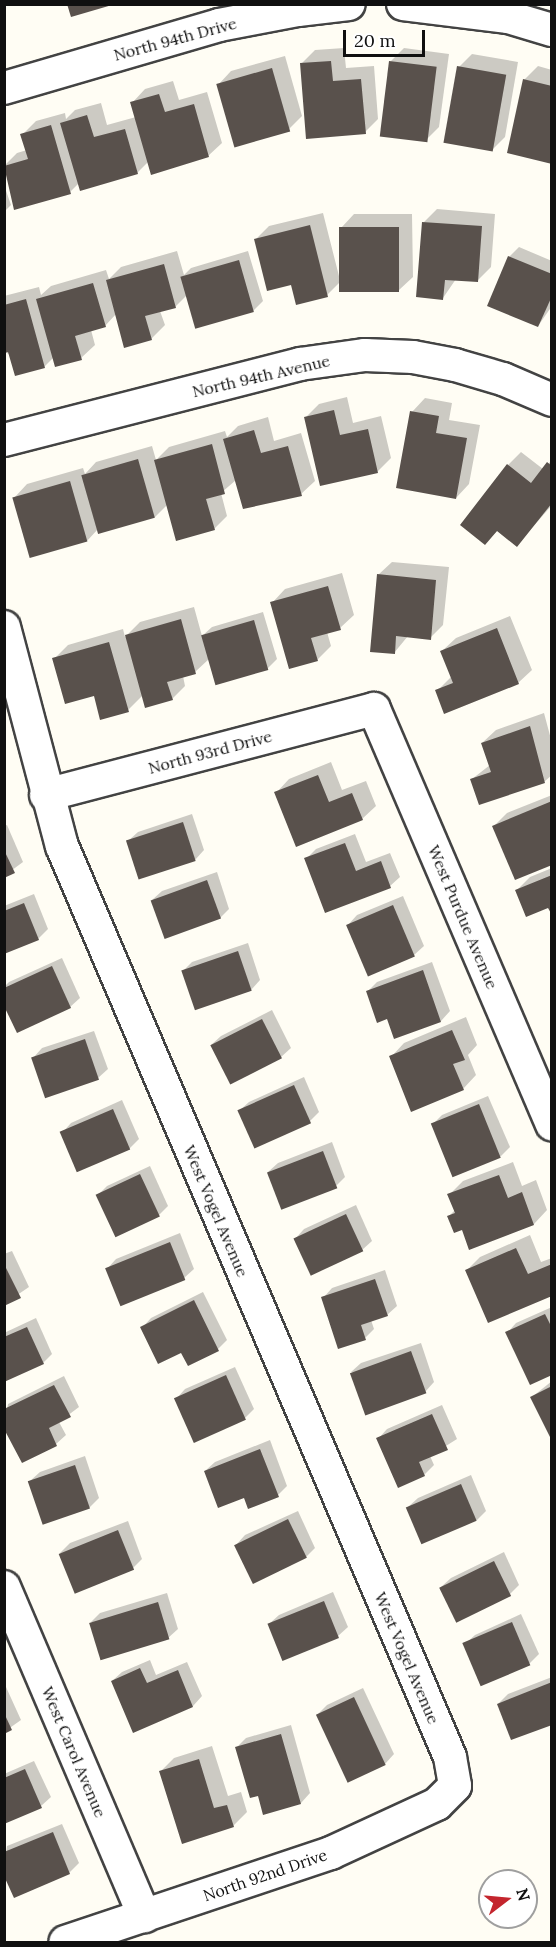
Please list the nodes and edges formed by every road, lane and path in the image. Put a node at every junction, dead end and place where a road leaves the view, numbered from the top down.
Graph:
1 (349, 4) edge
2 (403, 4) edge
3 (216, 15) edge
4 (552, 30) edge
5 (4, 88) edge
6 (552, 400) edge
7 (4, 440) edge
8 (4, 627) edge
9 (374, 709) joint
10 (46, 795) junction
11 (552, 1125) edge
12 (4, 1587) edge
13 (455, 1786) joint
14 (144, 1916) junction
15 (65, 1942) edge

1 - 3 street, North 94th Drive
2 - 4 street
3 - 5 street, North 94th Drive
6 - 7 street, North 94th Avenue
8 - 10 street, West Vogel Avenue
9 - 10 street, North 93rd Drive
9 - 11 street, West Purdue Avenue
10 - 13 street, West Vogel Avenue
12 - 14 street, West Carol Avenue
13 - 14 street, North 92nd Drive
14 - 15 street, North 92nd Drive

